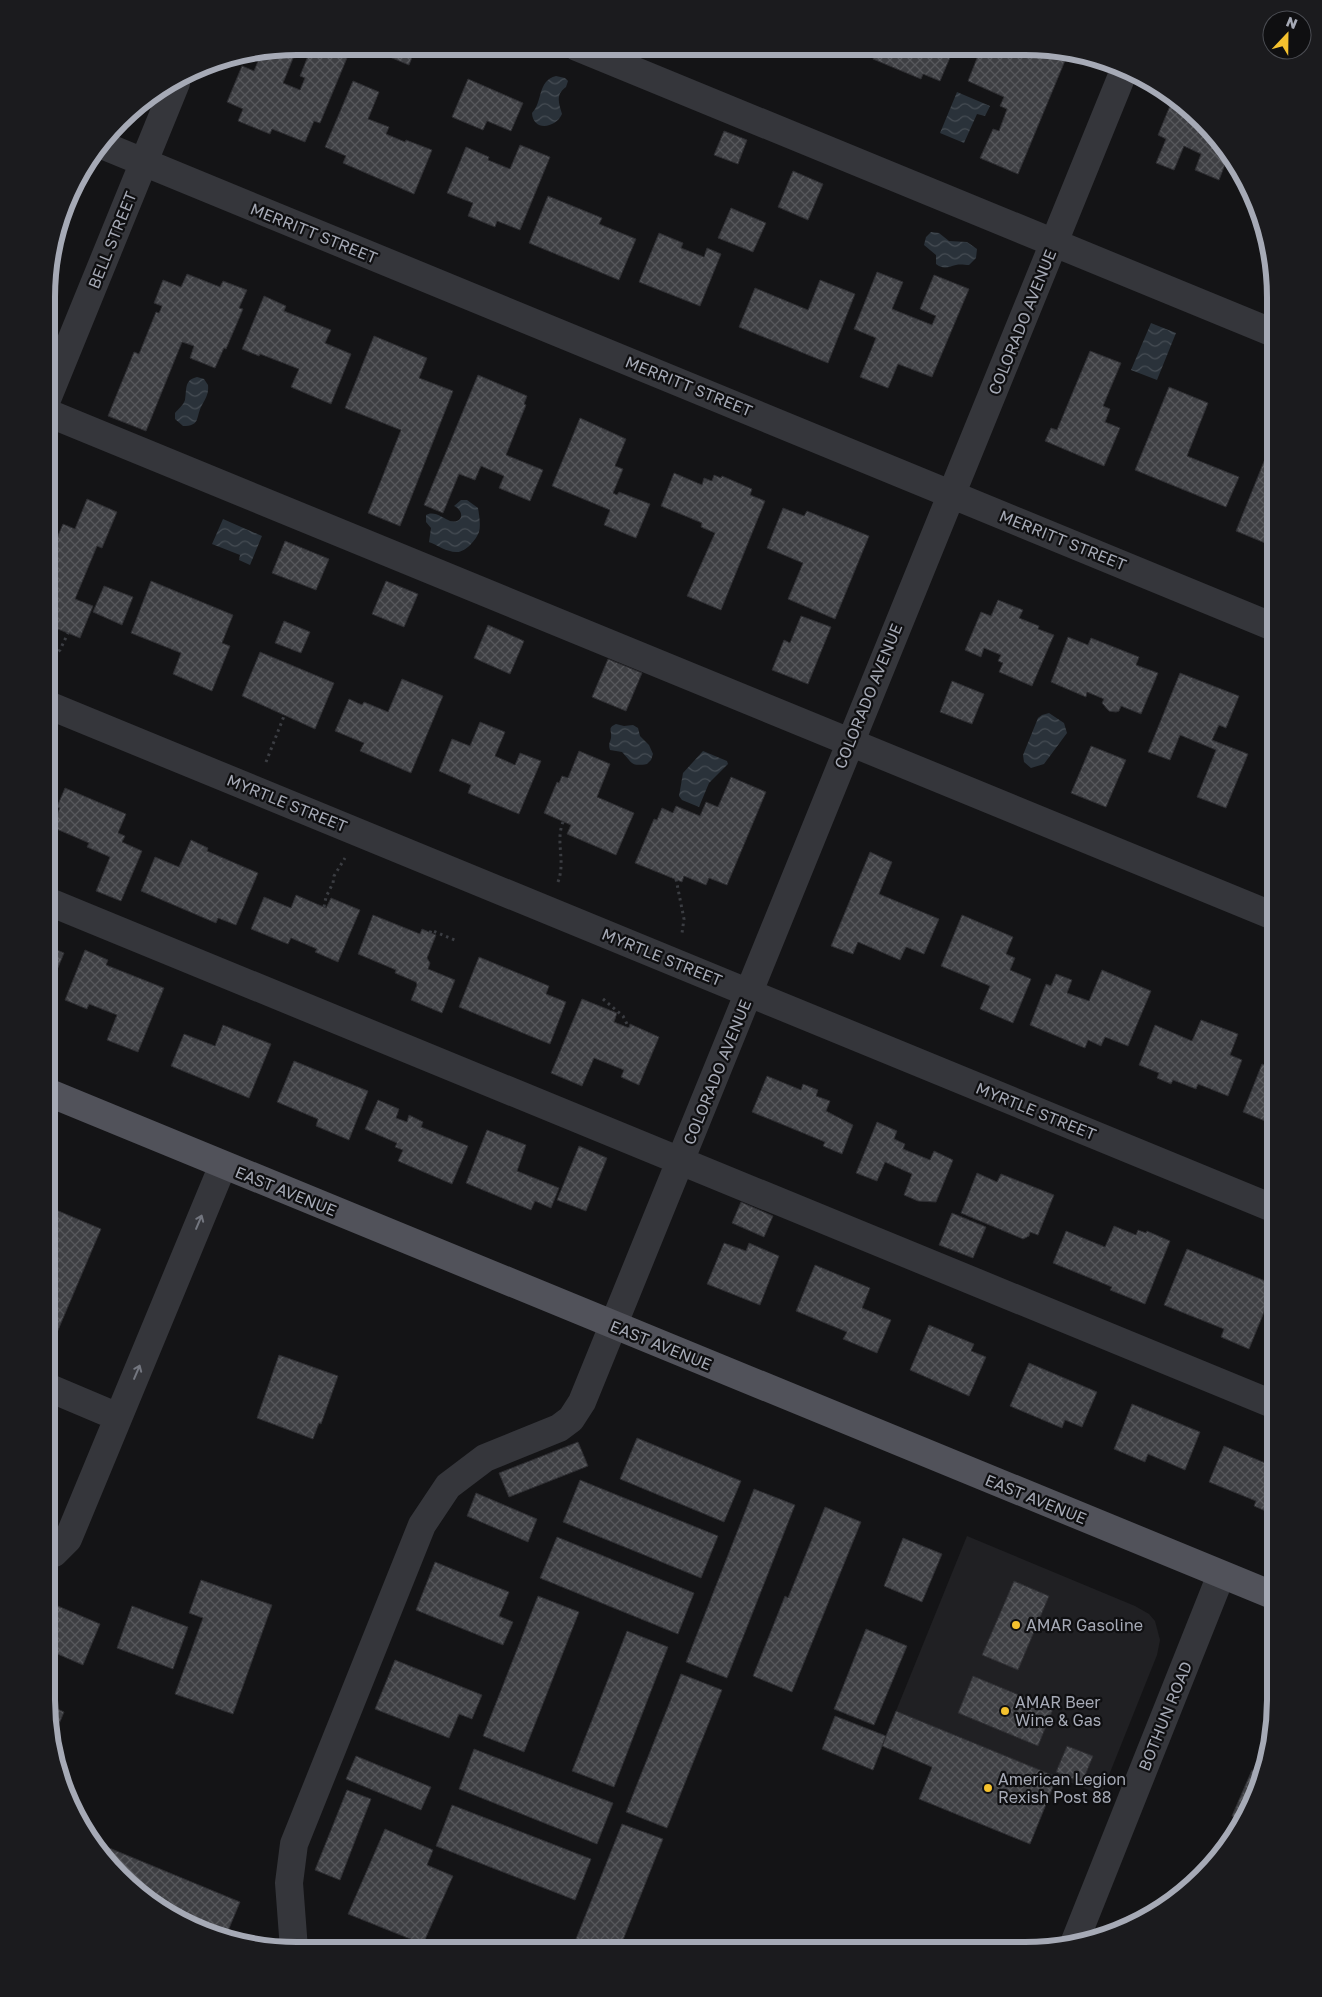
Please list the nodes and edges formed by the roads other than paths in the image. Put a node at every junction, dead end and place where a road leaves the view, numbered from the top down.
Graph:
1 (597, 55) edge
2 (1122, 75) edge
3 (174, 89) edge
4 (107, 147) edge
5 (144, 162) junction
6 (1054, 242) junction
7 (1267, 330) edge
8 (55, 380) edge
9 (55, 416) edge
10 (951, 495) junction
11 (1267, 624) edge
12 (55, 708) edge
13 (850, 742) junction
14 (55, 904) edge
15 (1267, 913) edge
16 (749, 993) junction
17 (55, 1095) edge
18 (681, 1161) junction
19 (223, 1165) junction
20 (1267, 1206) edge
21 (613, 1326) junction
22 (55, 1390) edge
23 (1267, 1402) edge
24 (118, 1417) junction
25 (55, 1552) edge
26 (1221, 1575) junction
27 (1267, 1593) edge
28 (1077, 1936) edge
29 (293, 1942) edge

1 - 6 street
2 - 6 street, COLORADO AVENUE
3 - 5 street, BELL STREET
4 - 5 street, MERRITT STREET
5 - 8 street, BELL STREET
5 - 10 street, MERRITT STREET
6 - 7 street
6 - 10 street, COLORADO AVENUE
9 - 13 street
10 - 11 street, MERRITT STREET
10 - 13 street, COLORADO AVENUE
12 - 16 street, MYRTLE STREET
13 - 15 street
13 - 16 street, COLORADO AVENUE
14 - 18 street
16 - 18 street, COLORADO AVENUE
16 - 20 street, MYRTLE STREET
17 - 19 main road, EAST AVENUE
18 - 21 street, COLORADO AVENUE
18 - 23 street
19 - 21 main road, EAST AVENUE
24 -> 19 street
21 - 26 main road, EAST AVENUE
21 - 29 street, COLORADO AVENUE
22 - 24 street
24 - 25 street
26 - 27 main road, EAST AVENUE
26 - 28 street, BOTHUN ROAD

